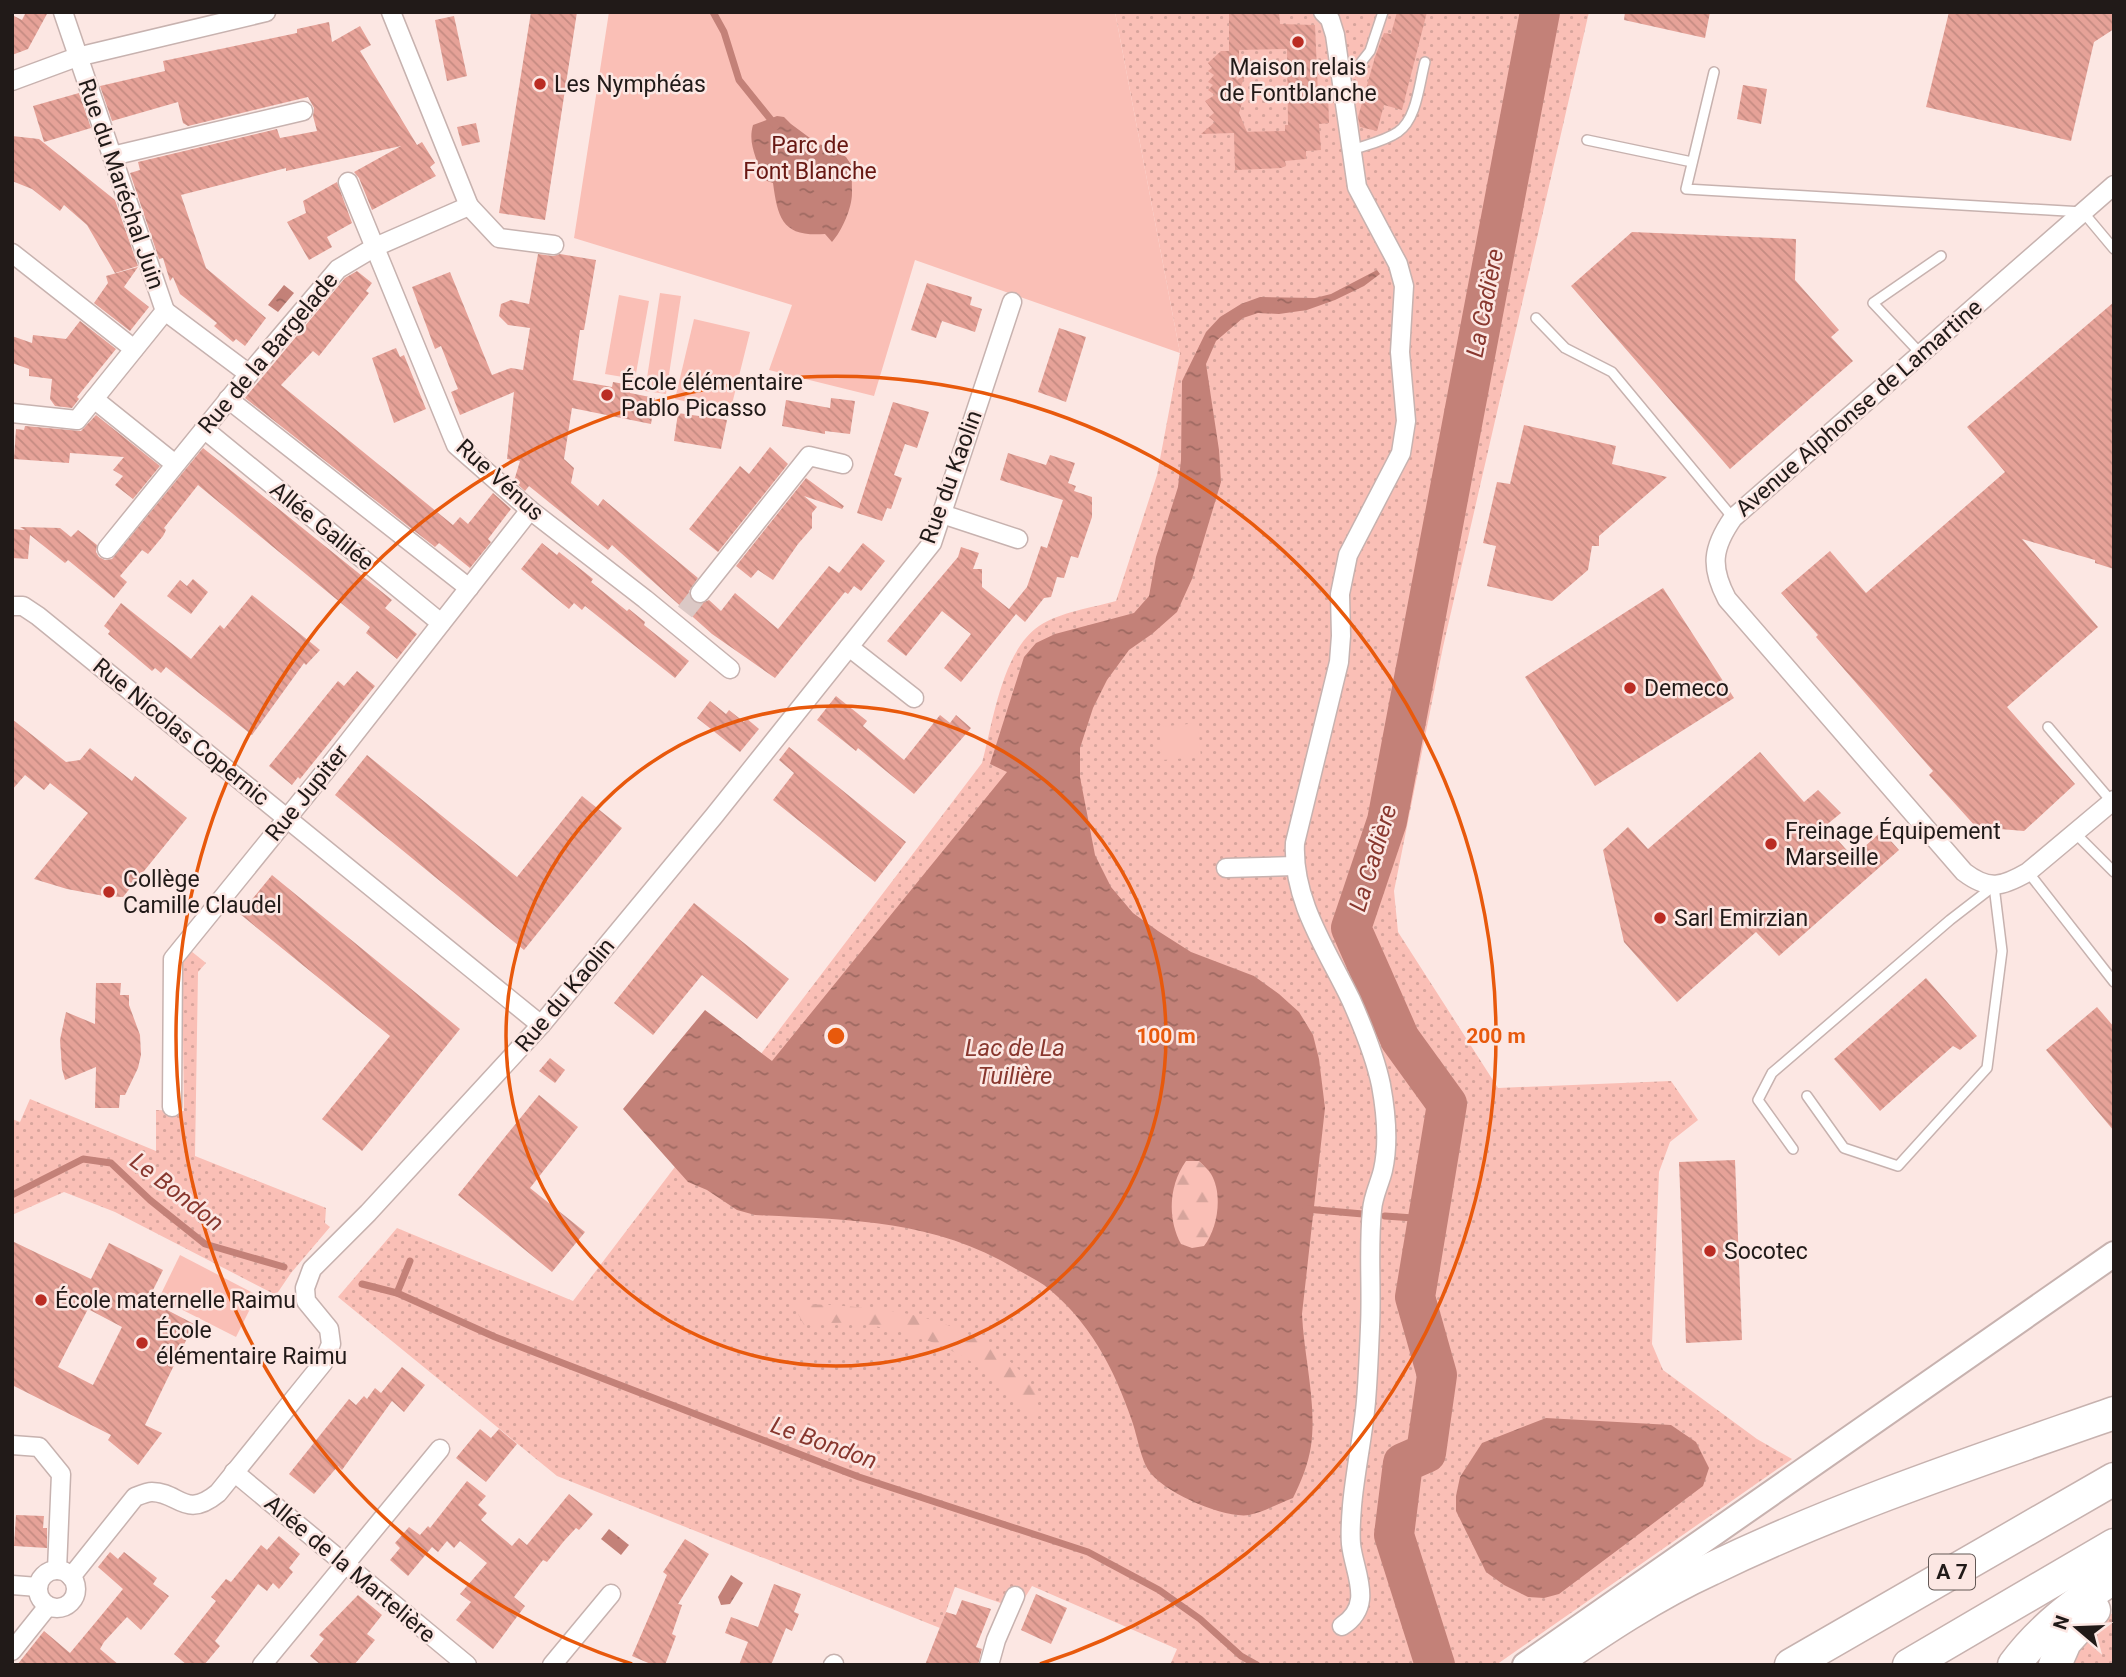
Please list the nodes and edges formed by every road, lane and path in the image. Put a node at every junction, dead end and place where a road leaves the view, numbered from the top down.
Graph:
1 (63, 12) edge
2 (266, 12) edge
3 (391, 12) edge
4 (1323, 12) edge
5 (1383, 12) edge
6 (77, 57) junction
7 (1425, 62) dead end
8 (1340, 71) junction
9 (1714, 72) dead end
10 (12, 81) edge
11 (303, 111) dead end
12 (1587, 140) dead end
13 (1352, 150) junction
14 (112, 156) junction
15 (1692, 162) junction
16 (348, 182) dead end
17 (2114, 185) edge
18 (469, 206) junction
19 (2083, 212) junction
20 (554, 245) dead end
21 (375, 247) junction
22 (2114, 249) edge
23 (12, 253) edge
24 (1941, 256) dead end
25 (1012, 302) dead end
26 (165, 312) junction
27 (1536, 318) dead end
28 (134, 349) junction
29 (1921, 354) junction
30 (249, 374) junction
31 (94, 399) junction
32 (228, 399) junction
33 (12, 413) edge
34 (204, 429) junction
35 (175, 464) junction
36 (843, 464) dead end
37 (530, 510) junction
38 (942, 514) junction
39 (1733, 518) junction
40 (1018, 539) dead end
41 (107, 549) dead end
42 (468, 588) junction
43 (701, 593) tunnel mouth
44 (12, 606) edge
45 (441, 623) junction
46 (849, 647) junction
47 (730, 669) dead end
48 (914, 698) dead end
49 (2048, 727) dead end
50 (2113, 801) edge
51 (288, 817) junction
52 (2075, 833) junction
53 (1294, 866) junction
54 (1226, 868) dead end
55 (2028, 872) junction
56 (2114, 873) edge
57 (1994, 886) junction
58 (2114, 982) edge
59 (541, 1025) junction
60 (1807, 1096) dead end
61 (172, 1107) dead end
62 (1793, 1149) dead end
63 (2114, 1254) edge
64 (2114, 1413) edge
65 (12, 1445) edge
66 (440, 1449) dead end
67 (234, 1472) junction
68 (2114, 1479) edge
69 (2114, 1545) edge
70 (344, 1564) junction
71 (64, 1573) junction
72 (2114, 1577) edge
73 (12, 1585) edge
74 (38, 1587) junction
75 (611, 1594) dead end
76 (2114, 1594) edge
77 (1015, 1596) dead end
78 (48, 1606) junction
79 (1342, 1626) dead end
80 (12, 1651) edge
81 (262, 1665) edge
82 (467, 1665) edge
83 (552, 1665) edge
84 (989, 1665) edge
85 (1525, 1665) edge
86 (1551, 1665) edge
87 (1791, 1665) edge
88 (1909, 1665) edge
89 (2014, 1665) edge
90 (2055, 1665) edge

1 - 6 street, Rue du Maréchal Juin
2 - 6 street
3 - 18 street
4 - 8 street
5 - 8 lane
6 - 10 street
6 - 14 street, Rue du Maréchal Juin
7 - 13 lane
8 - 13 street
9 - 15 lane
11 - 14 street
12 - 15 lane
13 - 53 street
14 - 26 street, Rue du Maréchal Juin
15 - 19 lane
16 - 21 street, Rue Vénus
17 - 19 street, Avenue Alphonse de Lamartine
18 - 20 street
18 - 21 street, Rue de la Bargelade
19 - 22 lane
19 - 29 street, Avenue Alphonse de Lamartine
21 - 30 street, Rue de la Bargelade
21 - 37 street, Rue Vénus
23 - 28 street
24 - 29 lane
25 - 38 street, Rue du Kaolin
26 - 28 street, Rue du Maréchal Juin
26 - 30 street, Rue du Maréchal Juin
27 - 39 lane
28 - 31 street, Rue du Maréchal Juin
29 - 39 street, Avenue Alphonse de Lamartine
30 - 32 street, Rue de la Bargelade
31 - 33 street, Rue du Maréchal Juin
31 - 35 street
32 - 34 street, Rue de la Bargelade
32 - 42 street, Allée Galilée
34 - 35 street, Rue de la Bargelade
34 - 45 street, Allée Galilée
35 - 41 street, Rue de la Bargelade
36 - 43 street
37 - 42 street, Rue Jupiter
37 - 47 street, Rue Vénus
38 - 40 street
38 - 46 street, Rue du Kaolin
39 - 57 street, Avenue Alphonse de Lamartine
42 - 45 street, Rue Jupiter
44 - 51 street, Rue Nicolas Copernic
45 - 51 street, Rue Jupiter
46 - 48 street
46 - 59 street, Rue du Kaolin
49 - 50 lane
50 - 52 street
51 - 59 street, Rue Nicolas Copernic
51 - 61 street, Rue Jupiter
52 - 55 street
52 - 56 lane
53 - 54 street
53 - 79 street
55 - 57 street
55 - 58 lane
57 - 60 lane
57 - 62 lane
59 - 67 street, Rue du Kaolin
63 - 85 main road
64 - 86 highway
65 - 71 street
66 - 70 street
67 - 70 street, Allée de la Martelière
67 - 71 street, Rue du Kaolin
68 - 87 highway, A 7
69 - 88 highway, A 7
70 - 81 street
70 - 82 street, Allée de la Martelière
71 - 74 street
71 - 78 street
72 - 89 highway
73 - 74 street
74 - 78 street
75 - 83 street
76 - 90 highway
77 - 84 street
78 - 80 street

